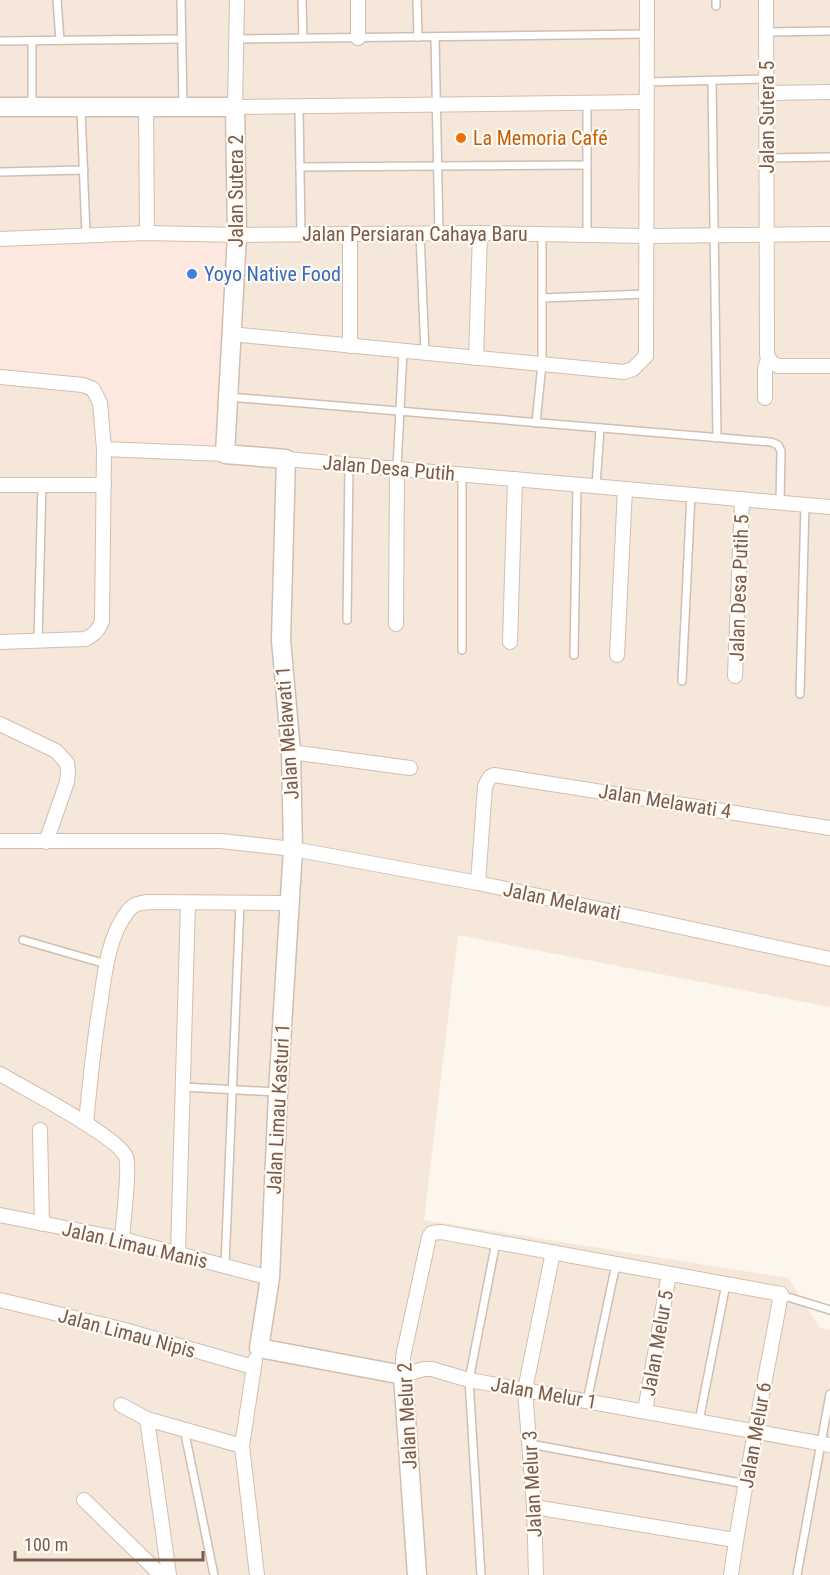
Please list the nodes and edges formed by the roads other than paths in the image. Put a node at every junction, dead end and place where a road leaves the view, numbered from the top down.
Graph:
1 (57, 0) edge
2 (181, 0) edge
3 (237, 0) edge
4 (302, 0) edge
5 (358, 0) edge
6 (417, 0) edge
7 (647, 0) edge
8 (766, 0) edge
9 (830, 31) edge
10 (766, 32) junction
11 (646, 34) junction
12 (418, 37) junction
13 (435, 37) junction
14 (303, 38) junction
15 (358, 38) junction
16 (181, 39) junction
17 (235, 39) junction
18 (60, 40) junction
19 (0, 41) edge
20 (32, 41) junction
21 (712, 81) junction
22 (646, 82) junction
23 (766, 86) junction
24 (830, 92) edge
25 (646, 102) junction
26 (587, 103) junction
27 (437, 105) junction
28 (0, 106) edge
29 (32, 106) junction
30 (146, 106) junction
31 (183, 106) junction
32 (81, 107) junction
33 (235, 107) junction
34 (299, 107) junction
35 (830, 157) edge
36 (767, 158) junction
37 (438, 165) junction
38 (587, 165) junction
39 (300, 167) junction
40 (84, 170) junction
41 (0, 172) edge
42 (147, 233) junction
43 (301, 234) junction
44 (350, 234) junction
45 (420, 234) junction
46 (439, 234) junction
47 (480, 234) junction
48 (542, 234) junction
49 (767, 234) junction
50 (830, 234) edge
51 (86, 235) junction
52 (237, 235) junction
53 (587, 235) junction
54 (714, 235) junction
55 (646, 236) junction
56 (0, 239) edge
57 (646, 294) junction
58 (542, 298) junction
59 (231, 334) junction
60 (350, 346) junction
61 (403, 351) junction
62 (425, 353) junction
63 (476, 358) junction
64 (768, 359) junction
65 (542, 364) junction
66 (830, 366) edge
67 (0, 377) edge
68 (227, 397) junction
69 (765, 398) dead end
70 (400, 412) junction
71 (536, 423) junction
72 (600, 428) junction
73 (717, 438) junction
74 (104, 449) junction
75 (225, 454) junction
76 (286, 459) junction
77 (349, 464) junction
78 (397, 468) junction
79 (462, 474) junction
80 (515, 479) junction
81 (42, 484) junction
82 (577, 484) junction
83 (0, 485) edge
84 (104, 485) junction
85 (596, 486) junction
86 (624, 489) junction
87 (691, 495) junction
88 (742, 499) junction
89 (780, 502) junction
90 (805, 505) junction
91 (830, 507) edge
92 (347, 620) dead end
93 (396, 624) dead end
94 (38, 641) junction
95 (0, 642) edge
96 (510, 642) dead end
97 (462, 650) dead end
98 (574, 655) dead end
99 (616, 656) dead end
100 (735, 676) dead end
101 (682, 681) dead end
102 (800, 694) dead end
103 (0, 724) edge
104 (291, 752) junction
105 (410, 768) dead end
106 (830, 828) edge
107 (0, 841) edge
108 (46, 842) junction
109 (293, 849) junction
110 (478, 883) junction
111 (240, 902) junction
112 (178, 903) junction
113 (289, 903) junction
114 (23, 940) dead end
115 (830, 959) edge
116 (106, 964) junction
117 (0, 1074) edge
118 (183, 1087) junction
119 (233, 1090) junction
120 (278, 1092) junction
121 (86, 1123) junction
122 (40, 1130) dead end
123 (0, 1215) edge
124 (42, 1224) junction
125 (133, 1242) junction
126 (496, 1242) junction
127 (553, 1252) junction
128 (178, 1253) junction
129 (616, 1264) junction
130 (225, 1266) junction
131 (669, 1274) junction
132 (270, 1278) junction
133 (726, 1284) junction
134 (781, 1294) junction
135 (0, 1300) edge
136 (830, 1310) edge
137 (259, 1348) junction
138 (253, 1367) junction
139 (404, 1375) junction
140 (469, 1380) junction
141 (525, 1390) junction
142 (830, 1394) edge
143 (587, 1401) junction
144 (121, 1406) dead end
145 (645, 1412) junction
146 (147, 1419) junction
147 (699, 1421) junction
148 (184, 1429) junction
149 (756, 1431) junction
150 (530, 1444) junction
151 (825, 1444) edge
152 (242, 1446) junction
153 (746, 1485) junction
154 (84, 1500) dead end
155 (534, 1507) junction
156 (735, 1540) junction
157 (161, 1575) edge
158 (169, 1575) edge
159 (214, 1575) edge
160 (257, 1575) edge
161 (417, 1575) edge
162 (482, 1575) edge
163 (536, 1575) edge
164 (730, 1575) edge
165 (797, 1575) edge

1 - 18 lane
2 - 16 lane
3 - 17 street, Jalan Sutera 2
4 - 14 lane
5 - 15 street
6 - 12 lane
7 - 11 street
8 - 10 street, Jalan Sutera 5
9 - 10 lane
10 - 23 street, Jalan Sutera 5
11 - 13 lane
11 - 22 street
12 - 13 lane
12 - 15 lane
13 - 27 lane
14 - 15 lane
14 - 17 lane
16 - 18 lane
16 - 31 lane
17 - 33 street, Jalan Sutera 2
18 - 20 lane
19 - 20 lane
20 - 29 lane
21 - 22 lane
21 - 23 lane
21 - 54 lane
22 - 25 street
23 - 24 street
23 - 36 street, Jalan Sutera 5
25 - 26 street
25 - 55 street
26 - 27 street
26 - 38 lane
27 - 34 street
27 - 37 lane
28 - 29 street
29 - 32 street
30 - 31 street
30 - 32 street
30 - 42 street
31 - 33 street
32 - 40 lane
33 - 34 street
33 - 52 street, Jalan Sutera 2
34 - 39 lane
35 - 36 lane
36 - 49 street, Jalan Sutera 5
37 - 38 lane
37 - 39 lane
37 - 46 lane
38 - 53 lane
39 - 43 lane
40 - 41 lane
40 - 51 lane
42 - 51 street, Jalan Persiaran Cahaya Baru
42 - 52 street, Jalan Persiaran Cahaya Baru
43 - 44 street, Jalan Persiaran Cahaya Baru
43 - 52 street, Jalan Persiaran Cahaya Baru
44 - 45 street, Jalan Persiaran Cahaya Baru
44 - 60 street
45 - 46 street, Jalan Persiaran Cahaya Baru
45 - 62 lane
46 - 47 street, Jalan Persiaran Cahaya Baru
47 - 48 street, Jalan Persiaran Cahaya Baru
47 - 63 street
48 - 53 street, Jalan Persiaran Cahaya Baru
48 - 58 lane
49 - 50 street, Jalan Persiaran Cahaya Baru
49 - 54 street, Jalan Persiaran Cahaya Baru
49 - 64 street, Jalan Sutera 5
51 - 56 street, Jalan Persiaran Cahaya Baru
52 - 59 street, Jalan Sutera 2
53 - 55 street, Jalan Persiaran Cahaya Baru
54 - 55 street, Jalan Persiaran Cahaya Baru
54 - 73 lane
55 - 57 street
57 - 58 lane
57 - 65 street
58 - 65 lane
59 - 60 street
59 - 68 street, Jalan Sutera 2
60 - 61 street
61 - 62 street
61 - 70 lane
62 - 63 street
63 - 65 street
64 - 66 street
64 - 69 street, Jalan Sutera 5
65 - 71 lane
67 - 74 street
68 - 70 lane
68 - 75 street, Jalan Sutera 2
70 - 71 lane
70 - 78 lane
71 - 72 lane
72 - 73 lane
72 - 85 lane
73 - 89 lane
74 - 75 street, Jalan Desa Putih
74 - 84 street
75 - 76 street, Jalan Desa Putih
76 - 77 street, Jalan Desa Putih
76 - 104 street, Jalan Melawati 1
77 - 78 street, Jalan Desa Putih
77 - 92 lane
78 - 79 street, Jalan Desa Putih
78 - 93 street
79 - 80 street, Jalan Desa Putih
79 - 97 lane
80 - 82 street, Jalan Desa Putih
80 - 96 street
81 - 83 street
81 - 84 street
81 - 94 lane
82 - 85 street, Jalan Desa Putih
82 - 98 lane
84 - 94 street
85 - 86 street, Jalan Desa Putih
86 - 87 street, Jalan Desa Putih
86 - 99 street
87 - 88 street, Jalan Desa Putih
87 - 101 lane
88 - 89 street, Jalan Desa Putih
88 - 100 street, Jalan Desa Putih 5
89 - 90 street, Jalan Desa Putih
90 - 91 street, Jalan Desa Putih
90 - 102 lane
94 - 95 street
103 - 108 street
104 - 105 street
104 - 109 street, Jalan Melawati 1
106 - 110 street, Jalan Melawati 4
107 - 108 street, Jalan Melawati
108 - 109 street, Jalan Melawati
109 - 110 street, Jalan Melawati
109 - 113 street, Jalan Limau Kasturi 1
110 - 115 street, Jalan Melawati
111 - 112 street
111 - 113 street
111 - 119 lane
112 - 116 street
112 - 118 street
113 - 120 street, Jalan Limau Kasturi 1
114 - 116 lane
116 - 121 street
117 - 121 street
118 - 119 lane
118 - 128 street
119 - 120 lane
119 - 130 lane
120 - 132 street, Jalan Limau Kasturi 1
121 - 125 street
122 - 124 street
123 - 124 street, Jalan Limau Manis
124 - 125 street, Jalan Limau Manis
125 - 128 street, Jalan Limau Manis
126 - 127 street
126 - 139 street, Jalan Melur 2
126 - 140 lane
127 - 129 street
127 - 141 street, Jalan Melur 3
128 - 130 street, Jalan Limau Manis
129 - 131 street
129 - 143 lane
130 - 132 street, Jalan Limau Manis
131 - 133 street
131 - 145 street, Jalan Melur 5
132 - 137 street, Jalan Limau Kasturi 1
133 - 134 street
133 - 147 lane
134 - 136 lane
134 - 149 street, Jalan Melur 6
135 - 138 street, Jalan Limau Nipis
137 - 138 street, Jalan Limau Kasturi 1
137 - 139 street, Jalan Melur 1
138 - 152 street, Jalan Limau Kasturi 1
139 - 140 street, Jalan Melur 1
139 - 161 street, Jalan Melur 2
140 - 141 street, Jalan Melur 1
140 - 162 lane
141 - 143 street, Jalan Melur 1
141 - 150 street, Jalan Melur 3
142 - 151 lane
143 - 145 street, Jalan Melur 1
144 - 146 street
145 - 147 street, Jalan Melur 1
146 - 148 street
146 - 158 street
147 - 149 street, Jalan Melur 1
148 - 152 street
148 - 159 lane
149 - 151 street, Jalan Melur 1
149 - 153 street, Jalan Melur 6
150 - 153 lane
150 - 155 street, Jalan Melur 3
151 - 165 lane
152 - 160 street, Jalan Limau Kasturi 1
153 - 156 street, Jalan Melur 6
154 - 157 street
155 - 156 street
155 - 163 street, Jalan Melur 3
156 - 164 street, Jalan Melur 6

